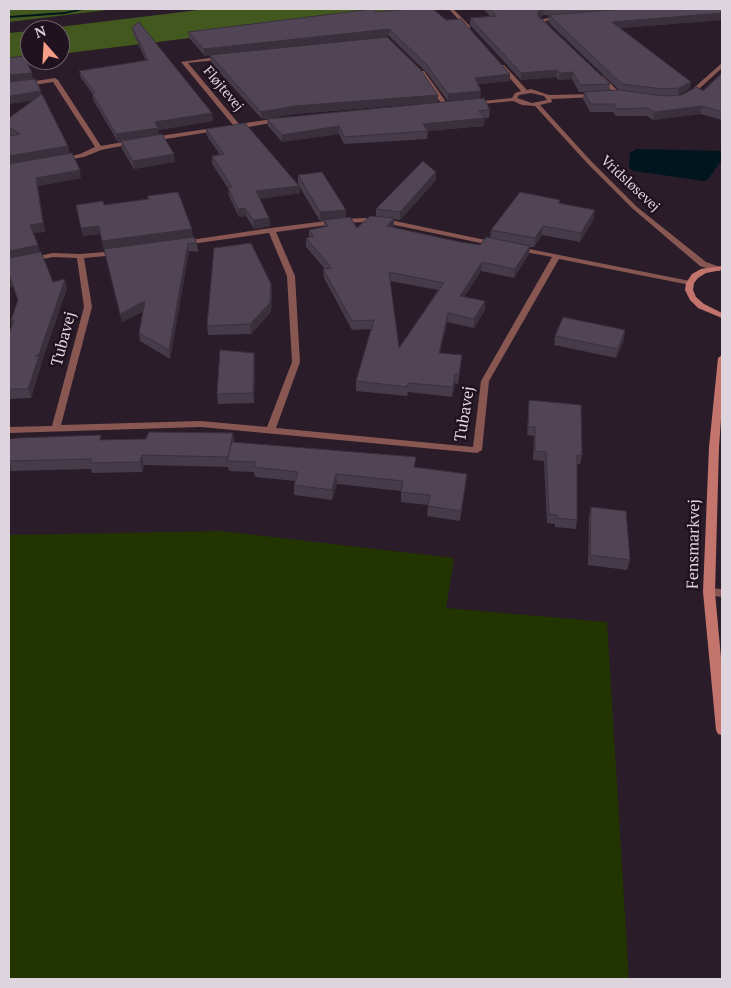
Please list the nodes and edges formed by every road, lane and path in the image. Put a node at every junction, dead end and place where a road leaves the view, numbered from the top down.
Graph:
1 (451, 9) edge
2 (572, 16) edge
3 (471, 31) edge
4 (555, 34) edge
5 (233, 56) edge
6 (497, 60) edge
7 (722, 65) edge
8 (416, 67) edge
9 (597, 74) edge
10 (9, 87) edge
11 (525, 92) junction
12 (601, 94) edge
13 (610, 94) edge
14 (618, 94) junction
15 (627, 95) edge
16 (549, 97) junction
17 (514, 99) junction
18 (679, 99) edge
19 (462, 104) edge
20 (454, 105) edge
21 (537, 105) junction
22 (436, 106) edge
23 (446, 106) junction
24 (285, 119) edge
25 (238, 126) junction
26 (147, 140) edge
27 (137, 142) edge
28 (99, 148) junction
29 (54, 161) edge
30 (271, 230) junction
31 (177, 244) edge
32 (130, 251) edge
33 (80, 256) junction
34 (557, 256) junction
35 (9, 264) edge
36 (719, 268) edge
37 (690, 283) junction
38 (722, 316) edge
39 (722, 358) edge
40 (56, 428) junction
41 (9, 430) edge
42 (271, 430) junction
43 (709, 592) junction
44 (722, 593) edge
45 (722, 730) edge

1 - 3 street
2 - 4 street
5 - 25 street, Fløjtevej
6 - 11 street
7 - 18 street
8 - 23 street
9 - 14 street
10 - 28 street
11 - 16 street
11 - 17 street
12 - 16 street
13 - 14 street
14 - 15 street
16 - 21 street
17 - 19 street
17 - 21 street
20 - 23 street
21 - 36 street, Vridsløsevej
22 - 23 street
24 - 25 street, Fløjtevej
25 - 26 street, Fløjtevej
27 - 28 street
28 - 29 street
30 - 31 street
30 - 34 street
30 - 42 street
32 - 33 street
33 - 35 street
33 - 40 street, Tubavej
34 - 37 street
34 - 42 street, Tubavej
36 - 37 street
37 - 38 street
39 - 43 street, Fensmarkvej
40 - 41 street, Tubavej
40 - 42 street, Tubavej
43 - 44 street
43 - 45 street, Fensmarkvej

